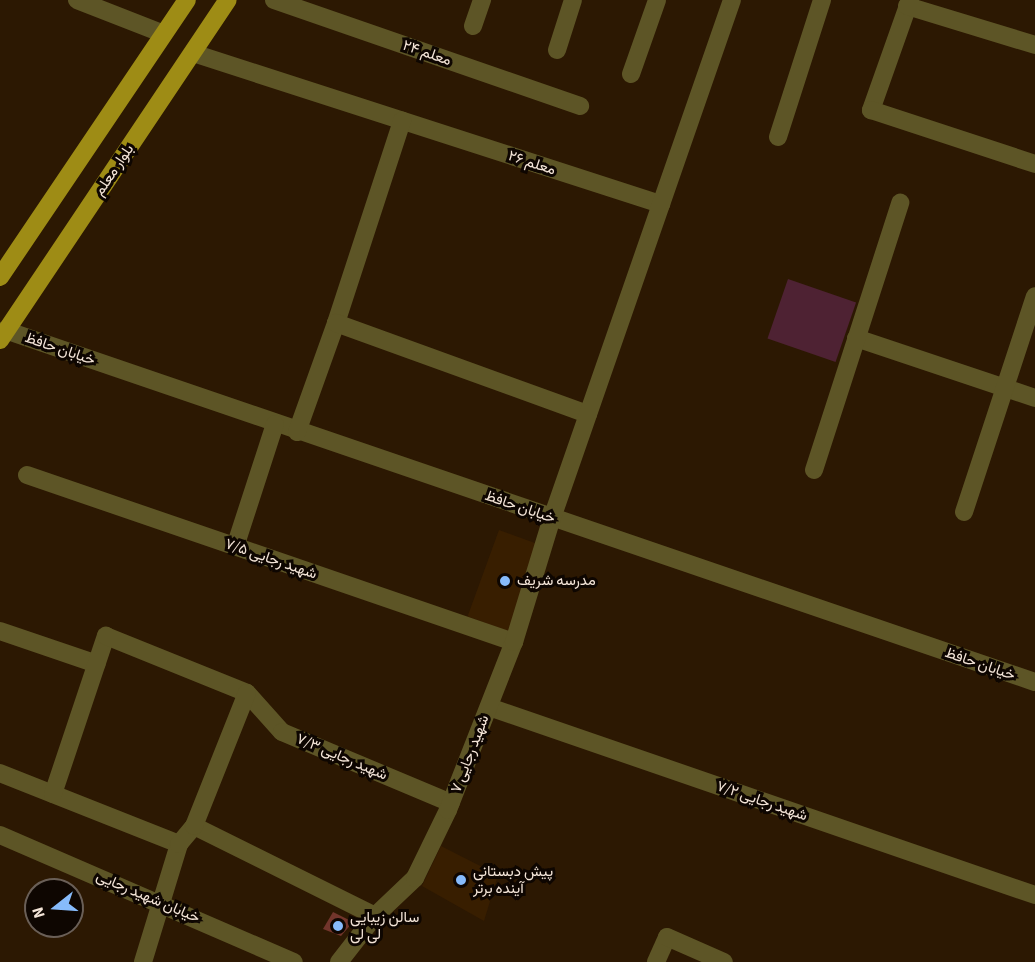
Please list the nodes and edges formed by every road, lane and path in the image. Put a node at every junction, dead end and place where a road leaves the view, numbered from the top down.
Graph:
1 (77, 0) edge
2 (187, 0) edge
3 (228, 0) edge
4 (274, 0) edge
5 (482, 0) edge
6 (573, 0) edge
7 (657, 0) edge
8 (732, 0) edge
9 (822, 0) edge
10 (909, 3) edge
11 (473, 26) dead end
12 (164, 34) junction
13 (1035, 45) edge
14 (557, 50) dead end
15 (193, 53) junction
16 (631, 74) dead end
17 (580, 106) dead end
18 (402, 121) junction
19 (778, 137) dead end
20 (1035, 164) edge
21 (900, 203) dead end
22 (661, 204) junction
23 (0, 277) edge
24 (1035, 296) edge
25 (336, 323) junction
26 (3, 335) edge
27 (856, 338) junction
28 (1004, 387) junction
29 (1035, 398) edge
30 (588, 414) junction
31 (275, 424) junction
32 (297, 432) junction
33 (814, 470) dead end
34 (27, 475) dead end
35 (964, 512) dead end
36 (552, 518) junction
37 (235, 547) junction
38 (0, 631) edge
39 (514, 642) junction
40 (97, 664) junction
41 (1035, 682) edge
42 (247, 693) junction
43 (489, 707) junction
44 (0, 773) edge
45 (53, 794) junction
46 (451, 803) junction
47 (194, 826) junction
48 (0, 835) edge
49 (179, 844) junction
50 (1035, 895) edge
51 (161, 902) junction
52 (375, 916) junction
53 (143, 962) edge
54 (294, 962) edge
55 (339, 962) edge
56 (656, 962) edge
57 (724, 962) edge

1 - 12 street
2 - 12 main road
3 - 15 main road, بلوار معلم
4 - 17 street, معلم ۲۴
5 - 11 street
6 - 14 street
7 - 16 street
8 - 22 street, شهید رجایی ۷
9 - 19 street
10 - 13 street
10 - 20 street
12 - 23 main road
15 - 18 street, معلم ۲۶
15 - 26 main road, بلوار معلم
18 - 22 street, معلم ۲۶
18 - 25 street
21 - 27 street
22 - 30 street, شهید رجایی ۷
24 - 28 street
25 - 30 street
25 - 32 street
26 - 31 street, خیابان حافظ
27 - 28 street
27 - 33 street
28 - 29 street
28 - 35 street
30 - 36 street, شهید رجایی ۷
31 - 32 street, خیابان حافظ
31 - 37 street
32 - 36 street, خیابان حافظ
34 - 37 street, شهید رجایی ۷/۵
36 - 39 street, شهید رجایی ۷
36 - 41 street, خیابان حافظ
37 - 39 street, شهید رجایی ۷/۵
38 - 40 street
39 - 43 street, شهید رجایی ۷
40 - 42 street
40 - 45 street
42 - 46 street, شهید رجایی ۷/۳
42 - 47 street
43 - 46 street, شهید رجایی ۷
43 - 50 street, شهید رجایی ۷/۲
44 - 45 street
45 - 49 street
46 - 52 street, شهید رجایی ۷
47 - 49 street
47 - 52 street
48 - 51 street, خیابان شهید رجایی
49 - 51 street
51 - 53 street
51 - 54 street, خیابان شهید رجایی
52 - 55 street, شهید رجایی ۷
56 - 57 street

